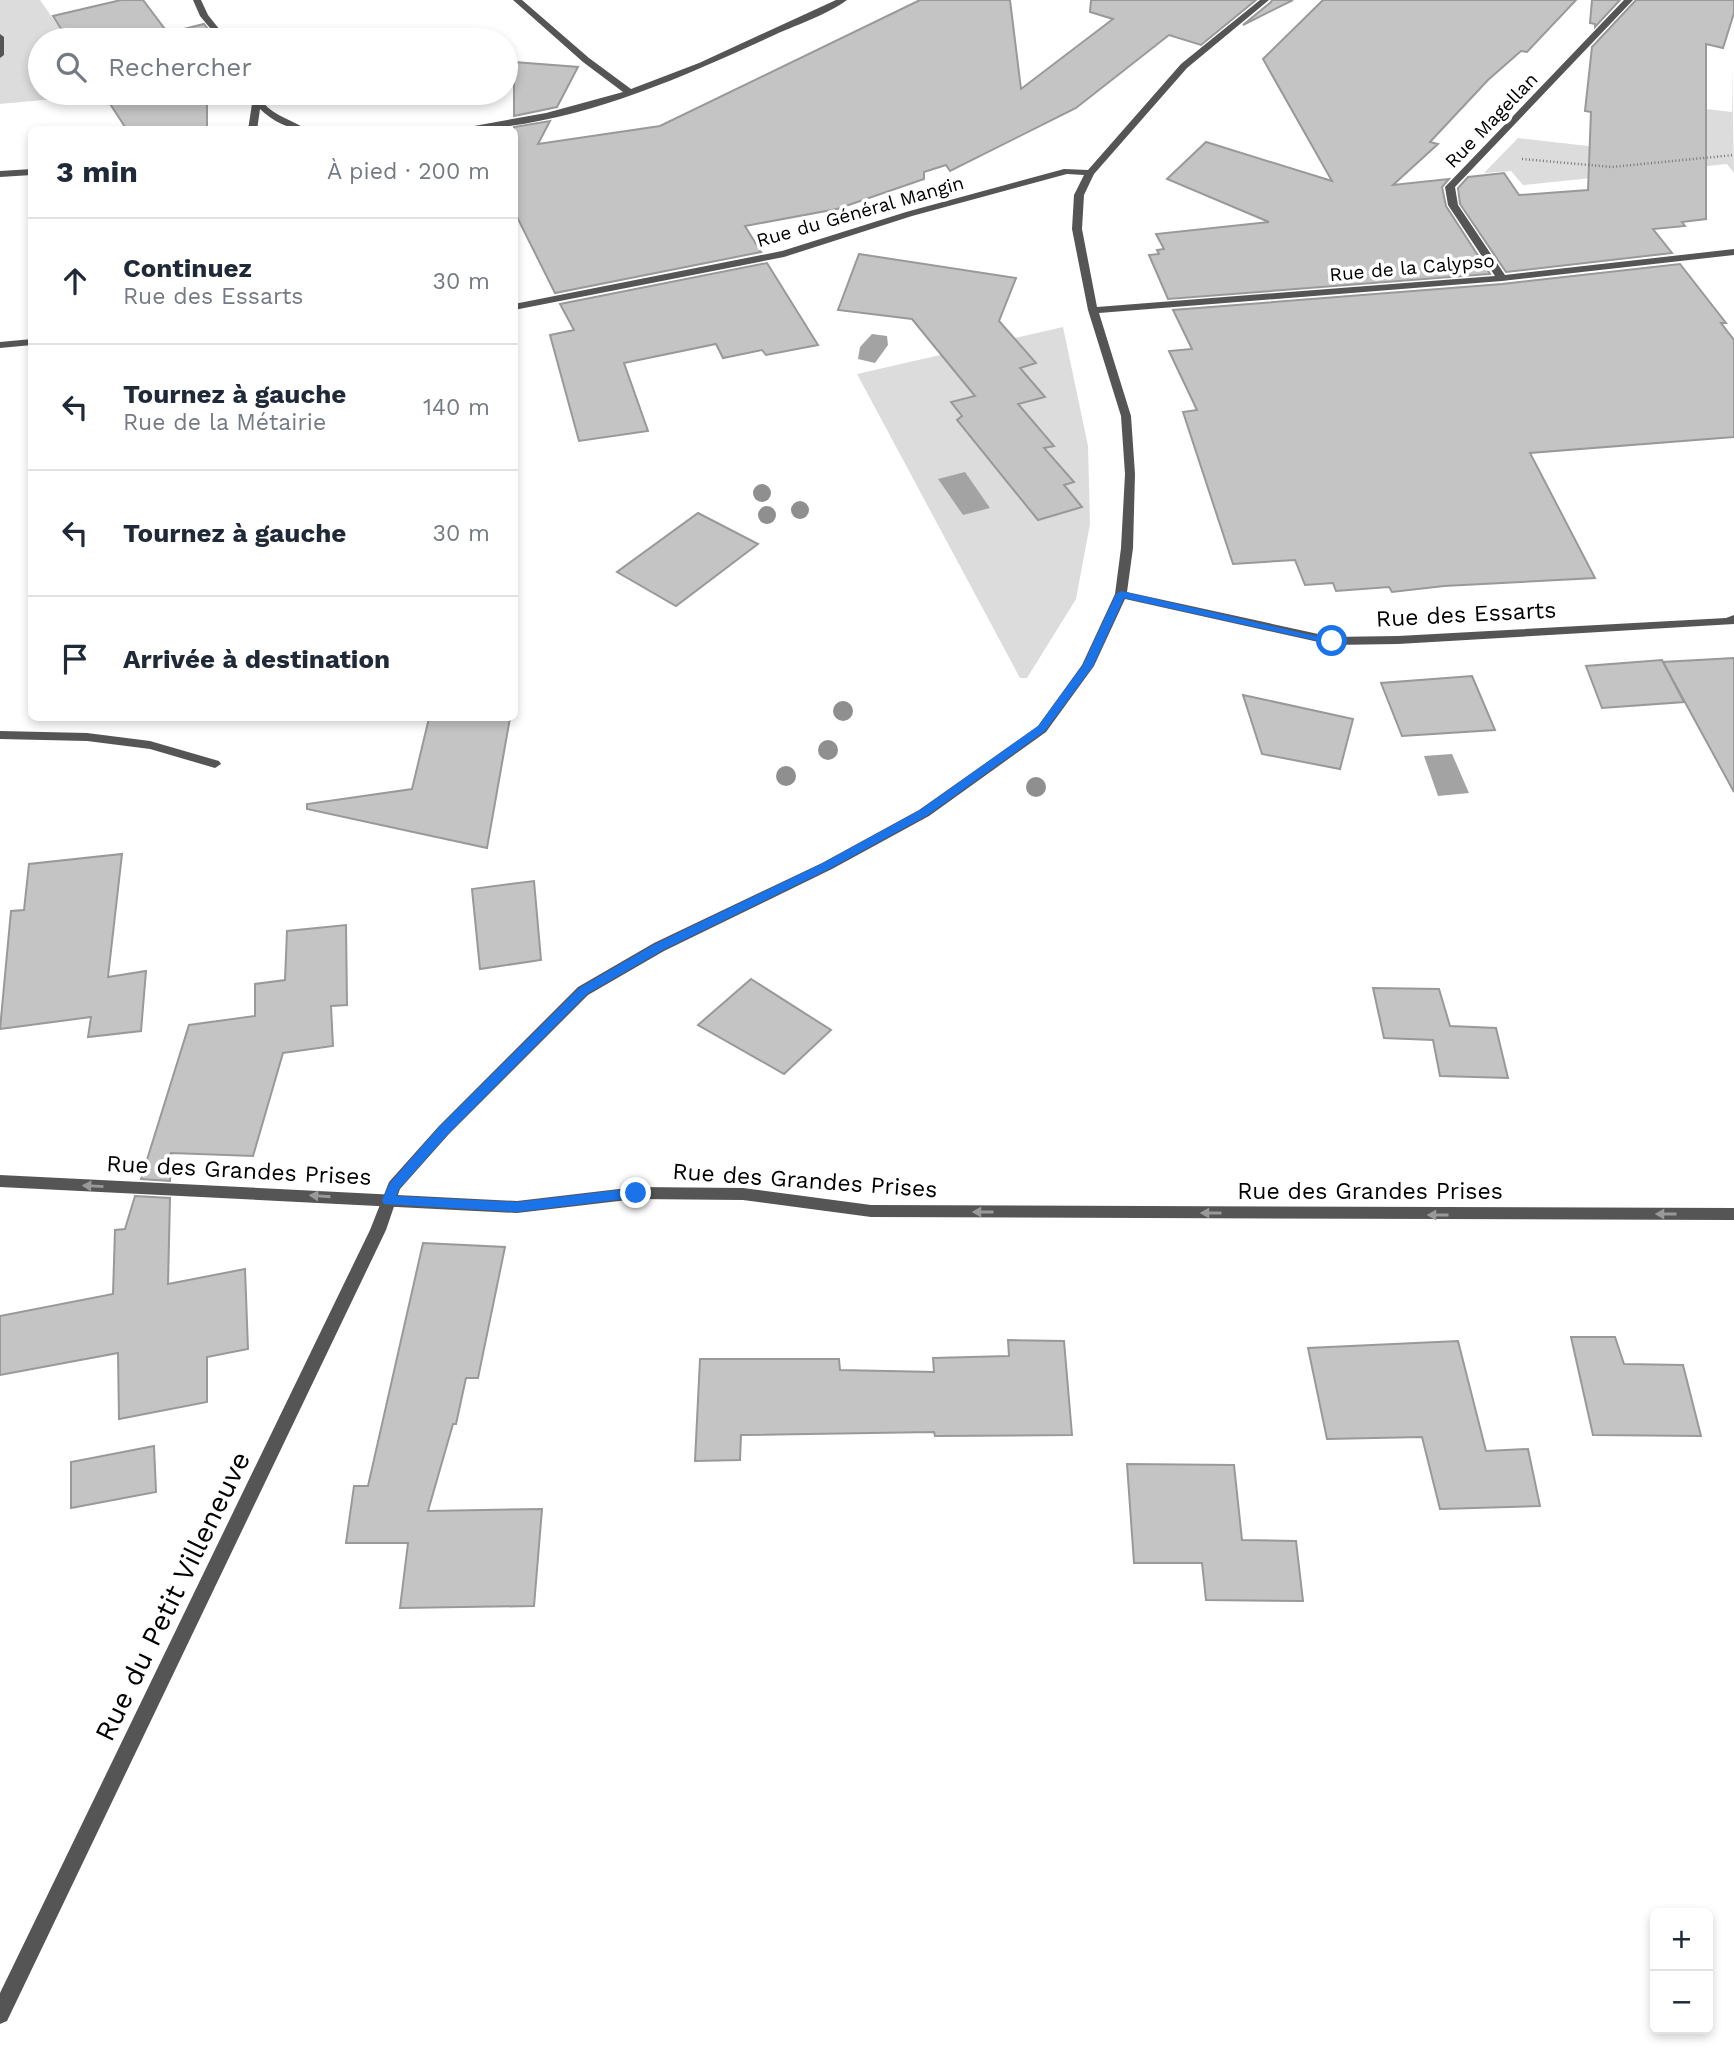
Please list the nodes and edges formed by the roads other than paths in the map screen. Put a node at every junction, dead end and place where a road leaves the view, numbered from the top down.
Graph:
1 (197, 0) edge
2 (517, 0) edge
3 (843, 0) edge
4 (1265, 0) edge
5 (1629, 0) edge
6 (214, 28) edge
7 (0, 37) edge
8 (0, 55) edge
9 (630, 93) junction
10 (256, 105) edge
11 (263, 105) edge
12 (253, 126) edge
13 (295, 126) edge
14 (482, 126) edge
15 (28, 172) edge
16 (1090, 173) junction
17 (0, 174) edge
18 (1730, 252) edge
19 (1734, 266) edge
20 (1502, 278) junction
21 (518, 306) edge
22 (1093, 310) junction
23 (28, 342) edge
24 (0, 345) edge
25 (1121, 594) junction
26 (1734, 619) edge
27 (0, 735) edge
28 (215, 764) dead end
29 (0, 1181) edge
30 (388, 1200) junction
31 (1734, 1214) edge
32 (0, 2014) edge

1 - 6 street
2 - 9 street
3 - 9 street
4 - 16 street
5 - 20 street, Rue Magellan
7 - 8 street
9 - 14 street
10 - 12 street
11 - 13 street
15 - 17 street
16 - 21 street, Rue du Général Mangin
16 - 22 street, Rue du Petit Villeneuve
18 - 19 street
18 - 20 street, Rue de la Calypso
20 - 22 street, Rue de la Calypso
22 - 25 street, Rue du Petit Villeneuve
23 - 24 street
25 - 26 street, Rue des Essarts
25 - 30 street, Rue du Petit Villeneuve
27 - 28 street
30 -> 29 street, Rue des Grandes Prises
31 -> 30 street, Rue des Grandes Prises
30 - 32 street, Rue du Petit Villeneuve

